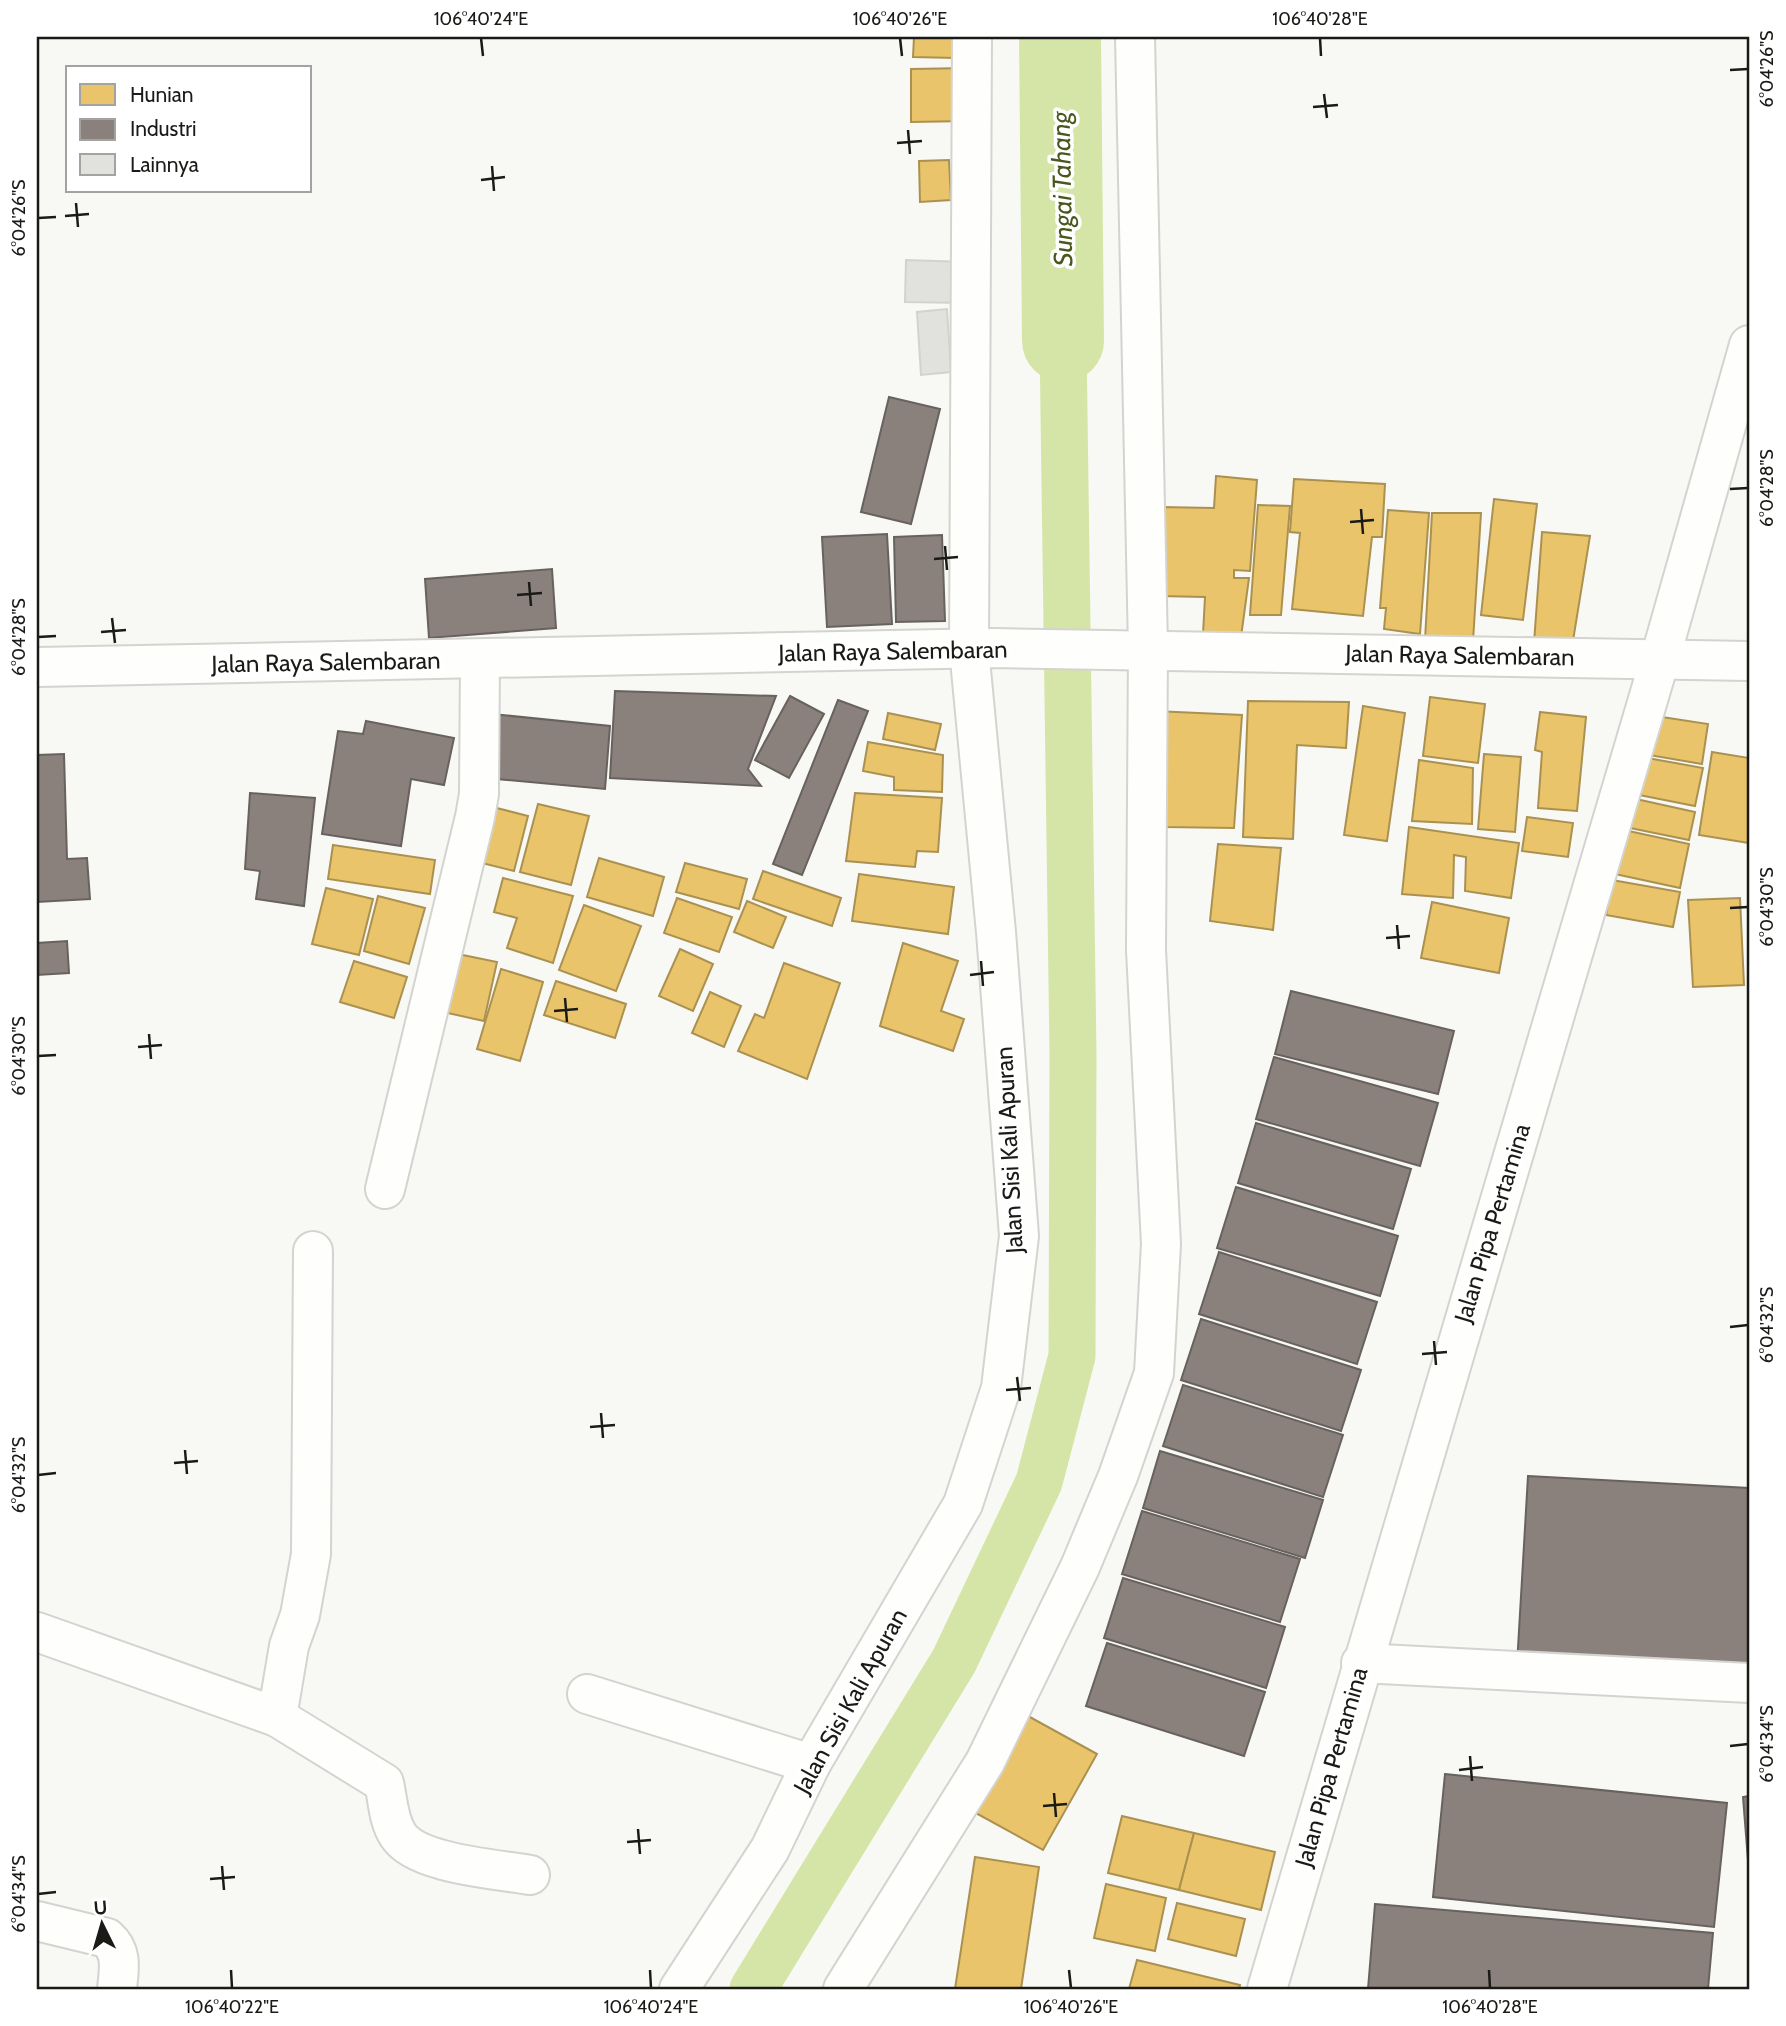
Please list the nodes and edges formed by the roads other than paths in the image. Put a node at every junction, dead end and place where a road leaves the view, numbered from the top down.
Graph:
1 (972, 37) edge
2 (1135, 37) edge
3 (1749, 345) edge
4 (982, 649) junction
5 (1131, 649) junction
6 (480, 659) junction
7 (1660, 659) junction
8 (1749, 661) edge
9 (37, 667) edge
10 (385, 1189) dead end
11 (313, 1251) dead end
12 (37, 1632) edge
13 (1361, 1663) junction
14 (1749, 1683) edge
15 (587, 1694) dead end
16 (277, 1717) junction
17 (811, 1764) junction
18 (530, 1875) dead end
19 (37, 1921) edge
20 (117, 1989) edge
21 (679, 1989) edge
22 (843, 1989) edge
23 (1267, 1989) edge

1 - 4 street, Jalan Sisi Kali Apuran
2 - 5 street
3 - 7 street, Jalan Pipa Pertamina
4 - 5 street, Jalan Raya Salembaran
4 - 6 street, Jalan Raya Salembaran
4 - 17 street, Jalan Sisi Kali Apuran
5 - 7 street, Jalan Raya Salembaran
5 - 22 street
6 - 9 street, Jalan Raya Salembaran
6 - 10 street
7 - 8 street, Jalan Raya Salembaran
7 - 13 street, Jalan Pipa Pertamina
11 - 16 street
12 - 16 street
13 - 14 street
13 - 23 street, Jalan Pipa Pertamina
15 - 17 street
16 - 18 street
17 - 21 street, Jalan Sisi Kali Apuran
19 - 20 street

